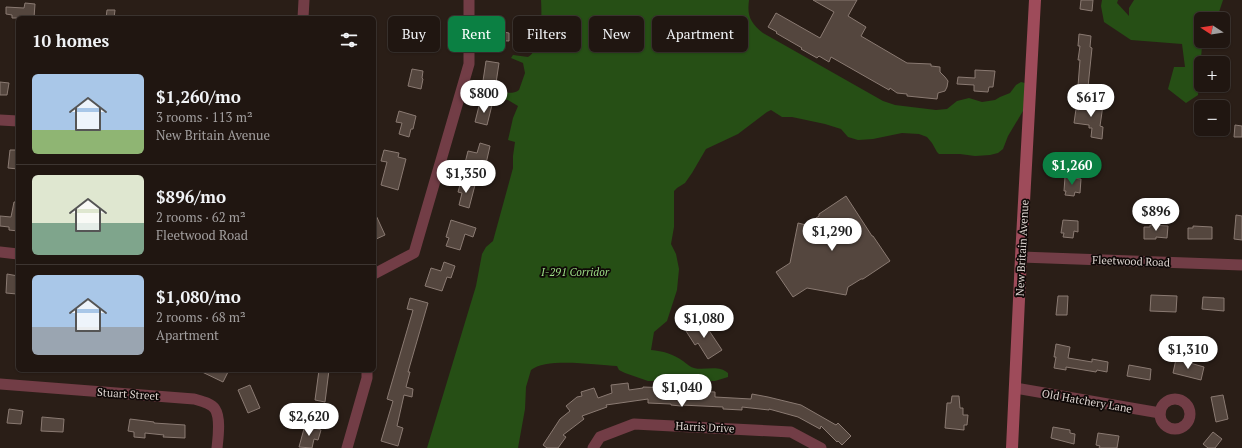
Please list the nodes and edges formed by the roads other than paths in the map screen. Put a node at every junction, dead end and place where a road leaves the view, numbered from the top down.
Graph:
1 (304, 0) edge
2 (469, 0) edge
3 (1035, 0) edge
4 (303, 16) edge
5 (0, 120) edge
6 (16, 121) edge
7 (0, 252) edge
8 (16, 254) edge
9 (1021, 257) junction
10 (1242, 265) edge
11 (376, 273) edge
12 (367, 372) edge
13 (0, 384) edge
14 (1015, 388) junction
15 (1160, 413) dead end
16 (217, 448) edge
17 (347, 448) edge
18 (593, 448) edge
19 (821, 448) edge
20 (1012, 448) edge

1 - 4 street
2 - 11 street
3 - 9 main road, New Britain Avenue
5 - 6 street
7 - 8 street
9 - 10 street, Fleetwood Road
9 - 14 main road, New Britain Avenue
12 - 17 street
13 - 16 street, Stuart Street
14 - 15 street, Old Hatchery Lane
14 - 20 main road, New Britain Avenue
18 - 19 street, Harris Drive

